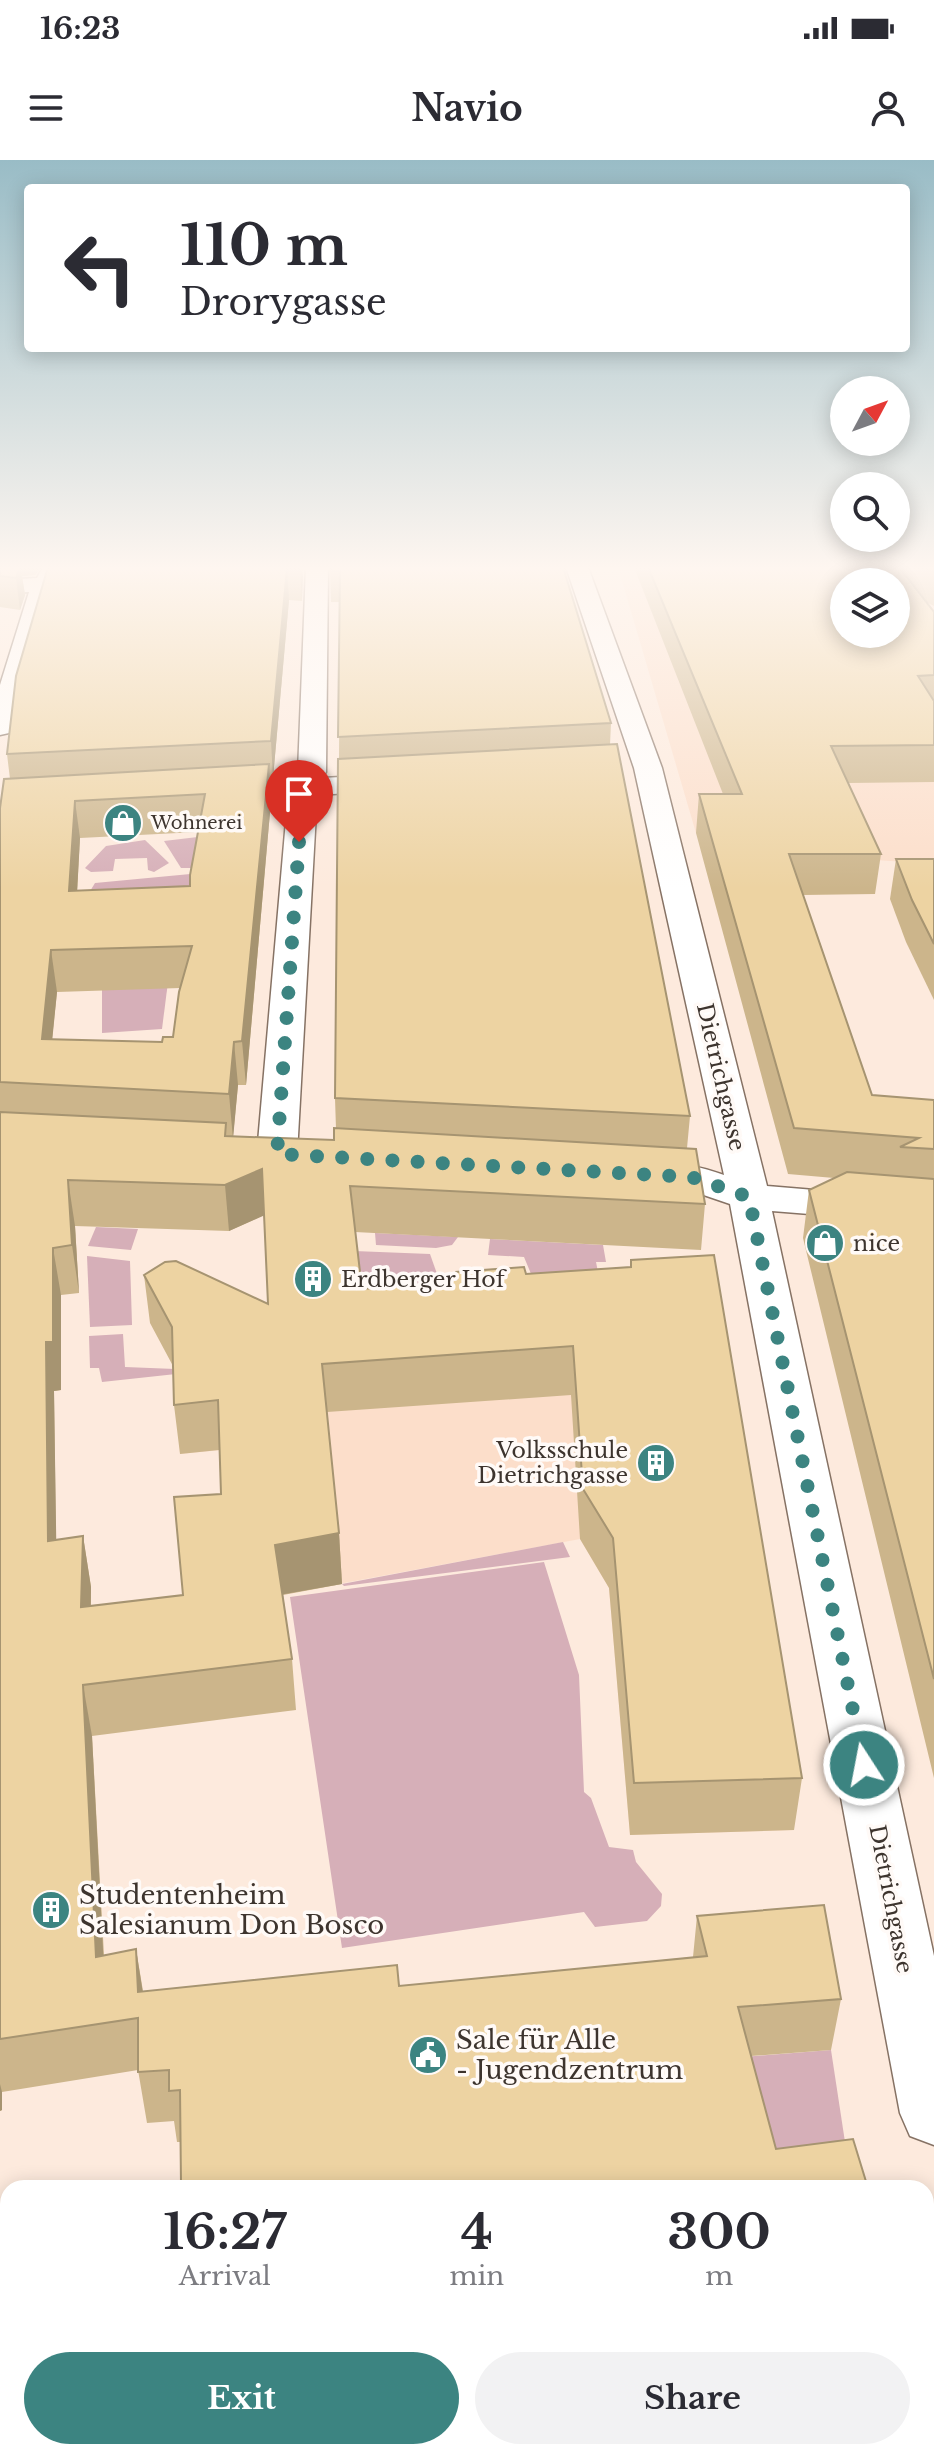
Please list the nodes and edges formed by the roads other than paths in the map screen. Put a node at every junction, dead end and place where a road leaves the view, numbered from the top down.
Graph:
1 (17, 674) edge
2 (312, 674) edge
3 (615, 674) edge
4 (0, 727) edge
5 (648, 768) junction
6 (617, 770) edge
7 (428, 780) edge
8 (303, 787) junction
9 (184, 794) edge
10 (277, 1154) edge
11 (597, 1172) edge
12 (749, 1197) junction
13 (934, 1212) edge
14 (934, 2113) edge

1 - 4 street
2 - 8 street
3 - 5 street, Dietrichgasse
5 - 6 street
5 - 12 street, Dietrichgasse
7 - 8 street
8 - 9 street
8 - 10 street
11 - 12 street
12 - 13 street
12 - 14 street, Dietrichgasse

